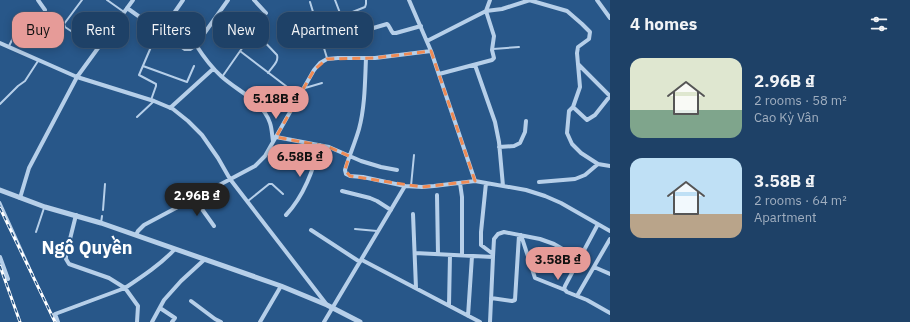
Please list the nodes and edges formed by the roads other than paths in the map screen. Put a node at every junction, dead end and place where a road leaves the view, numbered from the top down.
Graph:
1 (38, 0) edge
2 (82, 0) edge
3 (107, 0) edge
4 (133, 0) edge
5 (183, 0) edge
6 (228, 0) edge
7 (254, 0) edge
8 (335, 0) edge
9 (366, 0) edge
10 (409, 0) edge
11 (490, 0) edge
12 (529, 0) edge
13 (597, 0) edge
14 (310, 2) dead end
15 (45, 10) dead end
16 (126, 10) junction
17 (486, 11) junction
18 (73, 12) edge
19 (175, 12) edge
20 (265, 12) edge
21 (72, 13) edge
22 (137, 17) edge
23 (610, 18) edge
24 (421, 26) junction
25 (373, 28) edge
26 (72, 32) edge
27 (205, 32) edge
28 (12, 41) edge
29 (427, 41) junction
30 (0, 44) edge
31 (9, 47) junction
32 (519, 47) dead end
33 (151, 48) edge
34 (198, 48) edge
35 (431, 50) junction
36 (492, 50) junction
37 (240, 51) junction
38 (366, 58) junction
39 (327, 59) junction
40 (39, 60) junction
41 (578, 64) junction
42 (475, 65) junction
43 (143, 66) junction
44 (194, 66) dead end
45 (213, 69) junction
46 (268, 73) junction
47 (439, 74) junction
48 (77, 77) junction
49 (222, 77) junction
50 (322, 83) dead end
51 (304, 88) junction
52 (299, 96) junction
53 (610, 96) edge
54 (153, 101) junction
55 (0, 104) edge
56 (573, 107) junction
57 (170, 108) junction
58 (137, 117) dead end
59 (526, 121) dead end
60 (276, 137) junction
61 (273, 142) junction
62 (320, 145) junction
63 (499, 147) junction
64 (414, 155) dead end
65 (350, 156) junction
66 (598, 164) junction
67 (610, 166) edge
68 (397, 170) dead end
69 (230, 179) junction
70 (475, 181) junction
71 (538, 182) dead end
72 (460, 183) junction
73 (486, 183) junction
74 (105, 184) dead end
75 (406, 186) junction
76 (411, 186) junction
77 (504, 186) junction
78 (0, 190) edge
79 (342, 191) dead end
80 (283, 194) dead end
81 (437, 195) dead end
82 (20, 198) junction
83 (194, 198) junction
84 (0, 202) edge
85 (247, 202) junction
86 (45, 207) junction
87 (103, 210) dead end
88 (391, 210) junction
89 (413, 214) dead end
90 (76, 215) junction
91 (286, 215) dead end
92 (102, 216) dead end
93 (101, 222) junction
94 (598, 224) junction
95 (214, 226) dead end
96 (355, 229) dead end
97 (311, 230) dead end
98 (610, 230) edge
99 (379, 231) junction
100 (36, 232) dead end
101 (136, 235) junction
102 (520, 235) junction
103 (610, 238) edge
104 (175, 249) junction
105 (415, 253) junction
106 (438, 254) junction
107 (450, 255) junction
108 (462, 255) junction
109 (493, 255) junction
110 (472, 256) junction
111 (0, 257) edge
112 (580, 258) junction
113 (205, 260) junction
114 (361, 261) junction
115 (594, 266) junction
116 (610, 274) edge
117 (33, 275) dead end
118 (8, 279) dead end
119 (281, 286) junction
120 (125, 288) junction
121 (416, 288) junction
122 (565, 290) junction
123 (577, 296) junction
124 (491, 298) junction
125 (192, 301) dead end
126 (327, 305) junction
127 (448, 305) junction
128 (160, 308) junction
129 (333, 308) junction
130 (610, 313) edge
131 (468, 316) junction
132 (214, 320) edge
133 (262, 321) edge
134 (58, 322) edge
135 (137, 322) edge
136 (152, 322) edge
137 (172, 322) edge
138 (221, 322) edge
139 (324, 322) edge
140 (360, 322) edge
141 (480, 322) edge
142 (490, 322) edge

1 - 15 street
2 - 18 lane
3 - 16 lane
4 - 16 street
5 - 19 street
6 - 27 street
7 - 20 street
8 - 9 lane
10 - 24 street
11 - 17 street
12 - 17 street
12 - 41 street
13 - 23 street
14 - 39 lane
16 - 22 street
16 - 48 street
17 - 29 street
17 - 36 street
21 - 26 lane
24 - 25 street
24 - 29 street
28 - 31 lane
29 - 35 street
30 - 31 street
31 - 40 street
32 - 36 lane
33 - 43 lane
34 - 45 street
35 - 38 street
35 - 47 street
36 - 42 street
37 - 46 lane
37 - 46 lane
37 - 49 lane
38 - 39 street
38 - 65 street
39 - 51 street
40 - 48 street
40 - 55 lane
41 - 53 street
41 - 56 street
42 - 47 street
42 - 63 street
43 - 44 lane
43 - 54 lane
45 - 49 street
45 - 57 street
46 - 52 lane
47 - 70 street
48 - 54 street
48 - 82 street
49 - 61 street
50 - 51 lane
51 - 52 street
52 - 60 street
53 - 56 street
54 - 57 street
54 - 58 lane
56 - 66 street
57 - 69 street
59 - 63 street
60 - 61 street
60 - 62 street
61 - 69 street
62 - 65 street
62 - 91 street
63 - 77 street
64 - 76 lane
65 - 68 street
65 - 75 street
66 - 67 street
66 - 71 street
69 - 83 street
69 - 85 street
70 - 72 street
70 - 73 street
72 - 76 street
72 - 108 street
73 - 77 street
73 - 109 street
74 - 87 lane
75 - 76 street
75 - 88 street
77 - 94 street
78 - 82 street
79 - 88 street
80 - 85 lane
81 - 106 street
82 - 86 street
83 - 95 street
83 - 101 street
84 - 117 lane
85 - 126 street
86 - 90 street
86 - 100 lane
88 - 99 street
89 - 105 street
90 - 93 street
90 - 120 street
92 - 93 lane
93 - 101 street
94 - 98 street
94 - 112 street
96 - 99 lane
97 - 114 street
99 - 114 street
101 - 104 street
102 - 109 street
102 - 112 street
102 - 122 street
102 - 124 street
103 - 115 street
104 - 113 street
104 - 120 street
105 - 106 street
105 - 121 street
106 - 107 street
107 - 108 street
107 - 127 street
108 - 110 street
109 - 110 street
109 - 124 street
110 - 131 street
111 - 118 street
112 - 122 street
113 - 119 street
113 - 128 street
114 - 121 street
114 - 129 street
115 - 116 street
115 - 123 street
119 - 126 street
119 - 133 street
120 - 134 street
120 - 135 street
121 - 127 street
122 - 123 street
123 - 130 street
124 - 142 street
125 - 132 street
126 - 129 street
127 - 131 street
128 - 136 street
128 - 137 street
129 - 139 street
129 - 140 street
131 - 141 street
132 - 138 street

